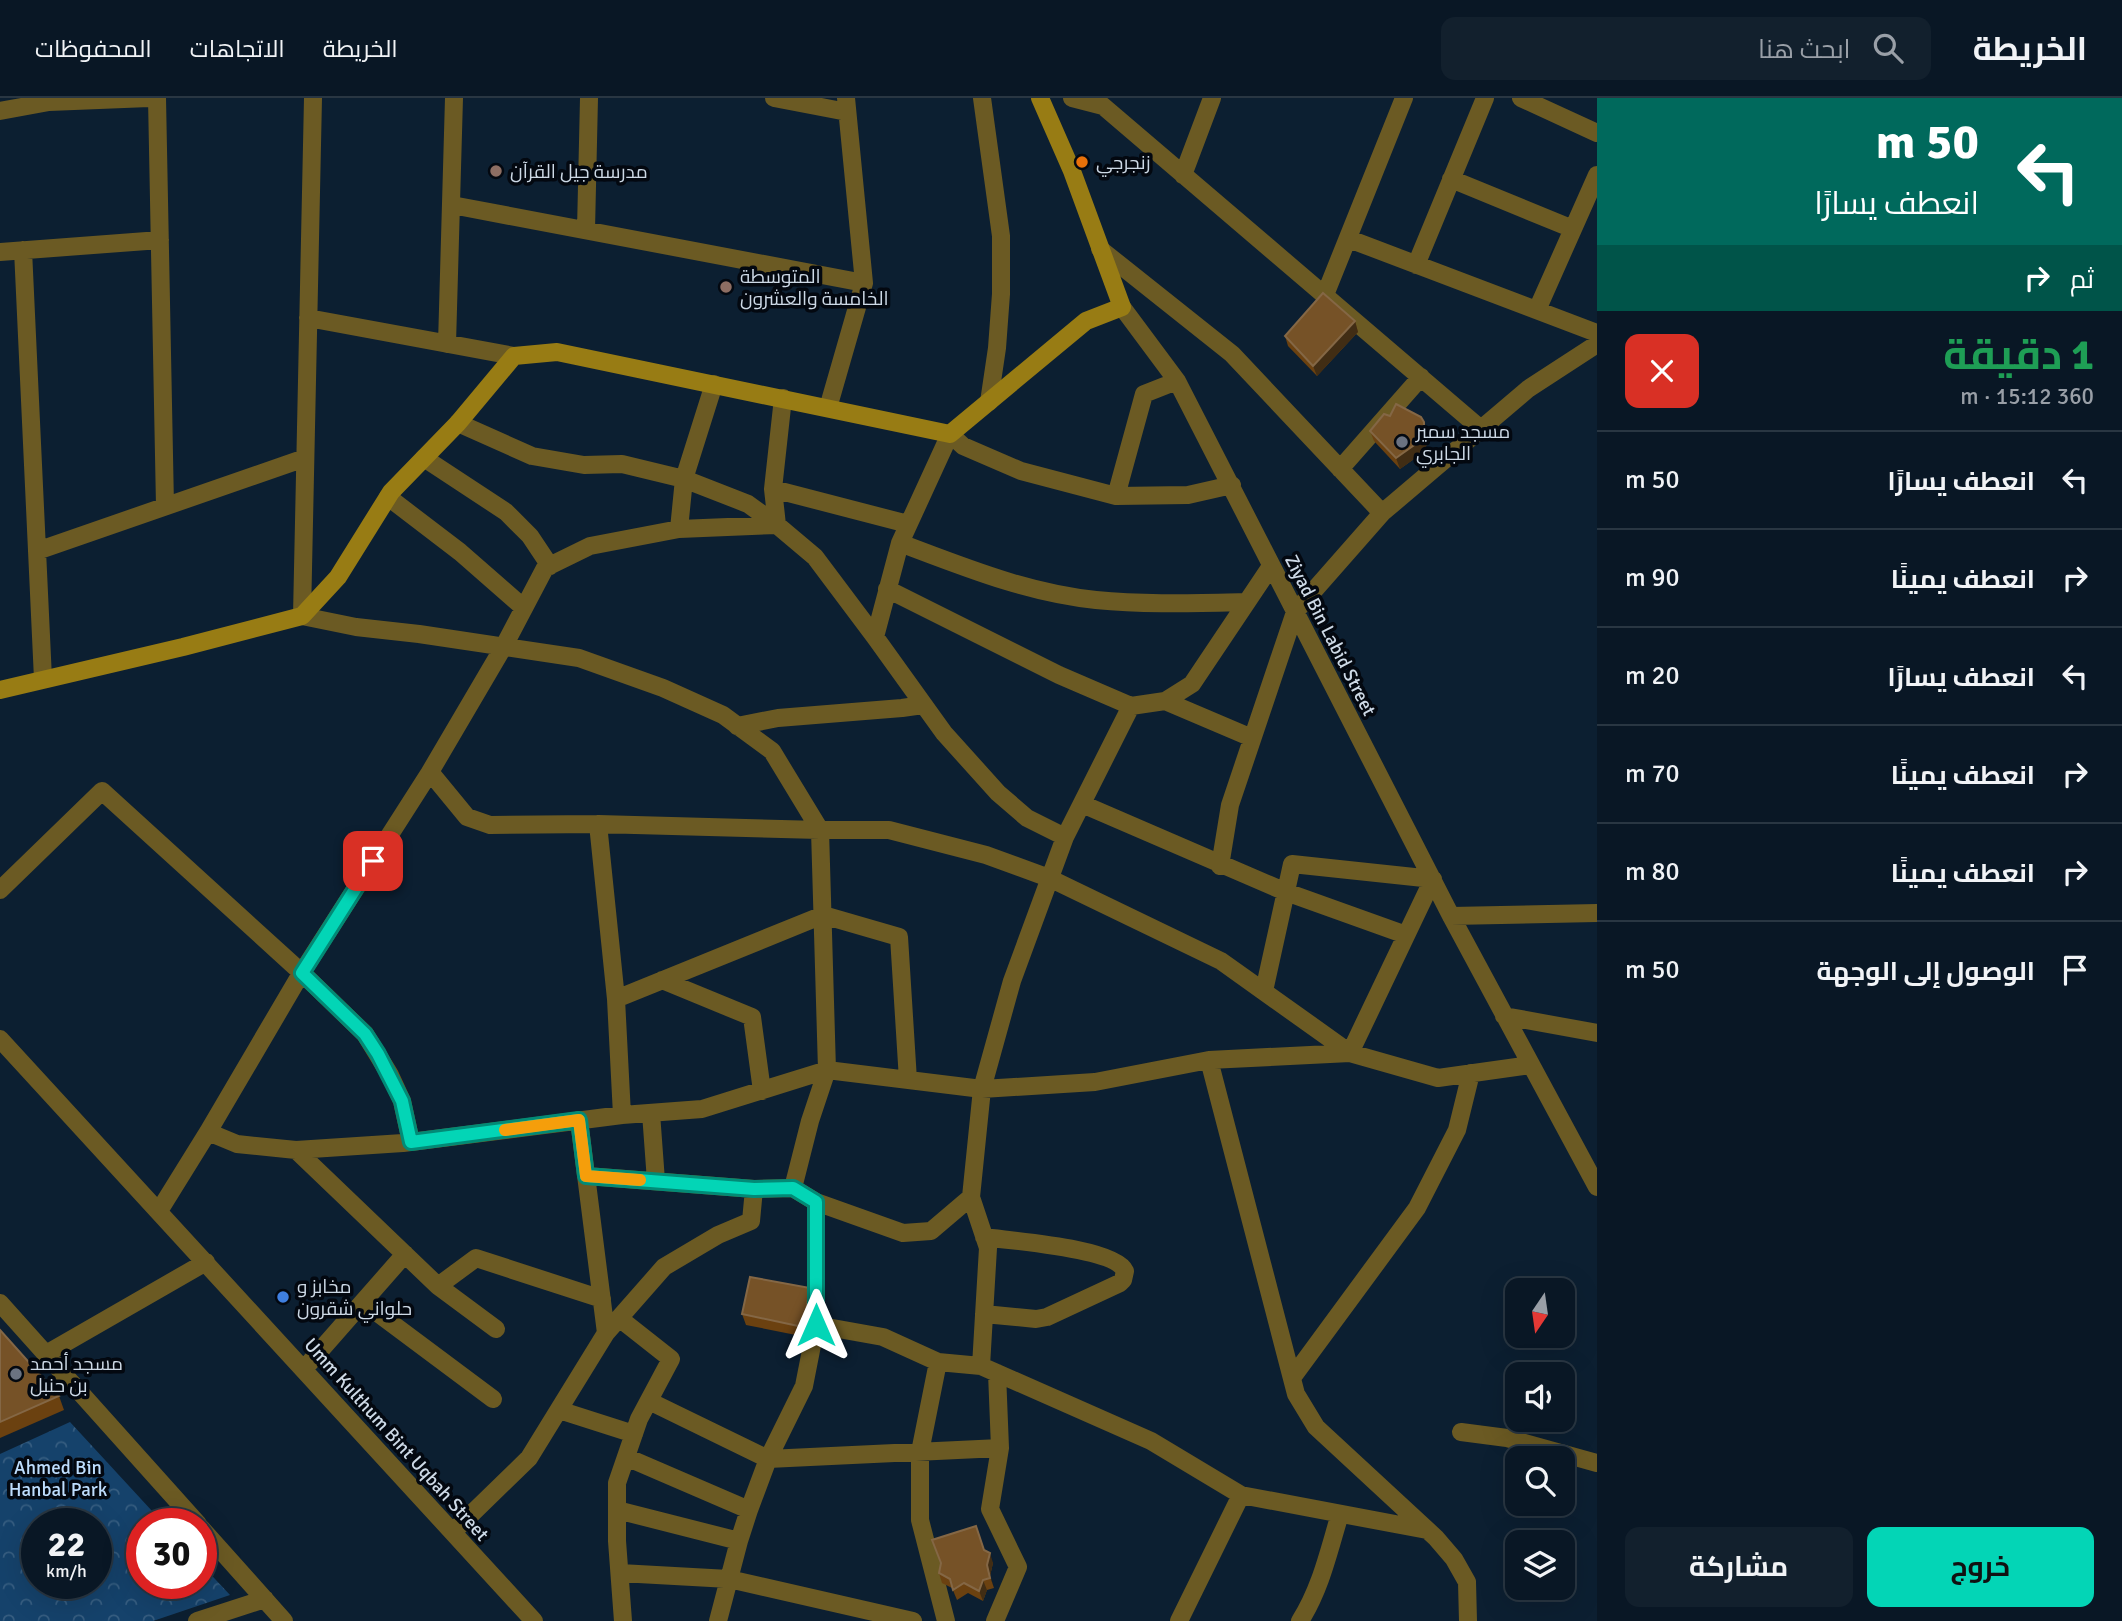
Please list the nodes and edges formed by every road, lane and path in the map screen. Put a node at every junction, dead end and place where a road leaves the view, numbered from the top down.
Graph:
1 (149, 98) edge
2 (157, 98) edge
3 (313, 98) edge
4 (454, 98) edge
5 (589, 98) edge
6 (774, 98) edge
7 (982, 98) edge
8 (1040, 98) edge
9 (1072, 98) edge
10 (1212, 98) edge
11 (1404, 98) edge
12 (1485, 98) edge
13 (1521, 98) edge
14 (50, 100) edge
15 (1545, 103) edge
16 (847, 105) edge
17 (0, 111) edge
18 (1597, 133) edge
19 (1183, 174) junction
20 (1597, 175) edge
21 (1451, 179) junction
22 (452, 205) junction
23 (1573, 229) junction
24 (586, 230) junction
25 (1349, 239) junction
26 (160, 240) junction
27 (1100, 249) junction
28 (23, 250) junction
29 (0, 252) edge
30 (1416, 265) junction
31 (864, 283) junction
32 (1325, 295) junction
33 (1122, 307) junction
34 (1537, 310) junction
35 (308, 318) junction
36 (1597, 333) edge
37 (447, 344) junction
38 (1597, 344) edge
39 (514, 356) junction
40 (1421, 377) junction
41 (1177, 381) junction
42 (714, 384) junction
43 (783, 398) junction
44 (989, 402) junction
45 (828, 408) junction
46 (458, 423) junction
47 (1481, 429) junction
48 (950, 433) junction
49 (305, 458) junction
50 (424, 458) junction
51 (1340, 469) junction
52 (684, 479) junction
53 (1232, 485) junction
54 (773, 488) junction
55 (1115, 496) junction
56 (388, 497) junction
57 (165, 506) junction
58 (1382, 513) junction
59 (908, 524) junction
60 (777, 525) junction
61 (679, 529) junction
62 (900, 542) junction
63 (37, 551) junction
64 (550, 566) junction
65 (1271, 566) junction
66 (887, 589) junction
67 (1247, 602) junction
68 (524, 608) junction
69 (1295, 612) junction
70 (302, 616) junction
71 (875, 637) junction
72 (504, 646) junction
73 (43, 679) junction
74 (0, 690) edge
75 (1165, 701) junction
76 (923, 705) junction
77 (1132, 706) junction
78 (737, 726) junction
79 (1252, 738) junction
80 (430, 772) junction
81 (1082, 804) junction
82 (598, 824) junction
83 (820, 830) junction
84 (1065, 837) junction
85 (1220, 866) junction
86 (1049, 878) junction
87 (1433, 879) junction
88 (0, 890) edge
89 (1286, 892) junction
90 (1597, 913) edge
91 (823, 915) junction
92 (1451, 916) junction
93 (1406, 935) junction
94 (302, 973) junction
95 (662, 980) junction
96 (1264, 991) junction
97 (616, 999) junction
98 (1504, 1016) junction
99 (1597, 1033) edge
100 (0, 1039) edge
101 (1350, 1053) junction
102 (1209, 1060) junction
103 (1530, 1065) junction
104 (827, 1070) junction
105 (1471, 1073) junction
106 (908, 1080) junction
107 (982, 1089) junction
108 (762, 1091) junction
109 (651, 1113) junction
110 (622, 1115) junction
111 (579, 1120) junction
112 (208, 1132) junction
113 (411, 1142) junction
114 (296, 1150) junction
115 (586, 1176) junction
116 (656, 1181) junction
117 (1597, 1187) edge
118 (793, 1188) junction
119 (754, 1189) junction
120 (971, 1197) junction
121 (816, 1202) junction
122 (159, 1211) junction
123 (984, 1237) junction
124 (405, 1254) junction
125 (206, 1262) junction
126 (438, 1286) junction
127 (602, 1299) junction
128 (363, 1302) junction
129 (0, 1303) edge
130 (984, 1314) junction
131 (619, 1318) junction
132 (816, 1325) junction
133 (496, 1329) dead end
134 (606, 1333) junction
135 (46, 1354) junction
136 (938, 1362) junction
137 (304, 1369) junction
138 (989, 1370) junction
139 (1292, 1378) junction
140 (493, 1399) dead end
141 (649, 1401) junction
142 (559, 1410) junction
143 (1461, 1432) dead end
144 (634, 1434) junction
145 (1000, 1448) junction
146 (920, 1452) junction
147 (626, 1457) junction
148 (768, 1459) junction
149 (1597, 1463) edge
150 (1241, 1495) junction
151 (184, 1508) edge
152 (617, 1510) junction
153 (749, 1510) junction
154 (1340, 1514) junction
155 (1427, 1530) junction
156 (453, 1532) junction
157 (738, 1541) junction
158 (217, 1546) edge
159 (620, 1573) junction
160 (729, 1579) junction
161 (265, 1600) junction
162 (197, 1621) edge
163 (284, 1621) edge
164 (534, 1621) edge
165 (623, 1621) edge
166 (718, 1621) edge
167 (913, 1621) edge
168 (946, 1621) edge
169 (995, 1621) edge
170 (1179, 1621) edge
171 (1300, 1621) edge
172 (1468, 1621) edge

1 - 14 street
2 - 26 street
3 - 35 street
4 - 22 street
5 - 24 street
6 - 16 street
7 - 44 street
8 - 27 street, Ziyad Bin Labid Street
9 - 19 street
10 - 19 street
11 - 25 street
12 - 21 street
13 - 15 street
14 - 17 street
15 - 18 street
16 - 31 street
19 - 32 street
20 - 23 street
21 - 23 street
21 - 30 street
22 - 24 street
22 - 37 street
23 - 34 street
24 - 31 street
25 - 30 street
25 - 32 street
26 - 28 street
26 - 57 street
27 - 33 street, Ziyad Bin Labid Street
27 - 51 street
28 - 29 street
28 - 63 street
30 - 34 street
31 - 45 street
32 - 40 street
33 - 41 street, Ziyad Bin Labid Street
33 - 44 street
34 - 36 street
35 - 37 street
35 - 49 street
37 - 39 street
38 - 47 street
39 - 42 street
39 - 46 street
40 - 47 street
40 - 51 street
41 - 53 street, Ziyad Bin Labid Street
41 - 55 street
42 - 43 street
42 - 52 street
43 - 45 street
43 - 54 street
44 - 48 street
45 - 48 street
46 - 50 street
46 - 52 street
47 - 58 street
48 - 55 street
48 - 59 street
49 - 57 street
49 - 70 street
50 - 56 street
50 - 64 street
51 - 58 street
52 - 60 street
52 - 61 street
53 - 55 street
53 - 65 street, Ziyad Bin Labid Street
54 - 59 street
54 - 60 street
56 - 68 street
56 - 70 street
57 - 63 street
58 - 69 street
59 - 62 street
60 - 61 street
60 - 71 street
61 - 64 street
62 - 66 street
62 - 67 street
63 - 73 street
64 - 68 street
65 - 67 street
65 - 69 street, Ziyad Bin Labid Street
66 - 71 street
66 - 77 street
67 - 75 street
68 - 72 street
69 - 79 street
69 - 87 street, Ziyad Bin Labid Street
70 - 72 street
70 - 73 street
71 - 76 street
72 - 78 street
72 - 80 street
73 - 74 street
75 - 77 street
75 - 79 street
76 - 78 street
76 - 84 street
77 - 81 street
78 - 83 street
79 - 85 street
80 - 82 street
80 - 94 street
81 - 84 street
81 - 85 street
82 - 83 street
82 - 97 street
83 - 86 street
83 - 91 street
84 - 86 street
85 - 89 street
86 - 96 street
86 - 107 street
87 - 89 street
87 - 92 street, Ziyad Bin Labid Street
87 - 93 street
88 - 94 street
89 - 93 street
89 - 96 street
90 - 92 street
91 - 95 street
91 - 104 street
91 - 106 street
92 - 98 street, Ziyad Bin Labid Street
93 - 101 street
94 - 112 street
94 - 113 street
95 - 97 street
95 - 108 street
96 - 101 street
97 - 110 street
98 - 99 street
98 - 103 street, Ziyad Bin Labid Street
100 - 122 street, Umm Kulthum Bint Uqbah Street
101 - 102 street
101 - 105 street
102 - 107 street
102 - 139 street
103 - 105 street
103 - 117 street, Ziyad Bin Labid Street
104 - 106 street
104 - 108 street
104 - 118 street
105 - 139 street
106 - 107 street
107 - 120 street
108 - 109 street
109 - 110 street
109 - 116 street
110 - 111 street
111 - 113 street
111 - 115 street
112 - 114 street
112 - 122 street
113 - 114 street
114 - 124 street
115 - 116 street
115 - 127 street
116 - 119 street
118 - 119 street
118 - 121 street
119 - 131 street
120 - 121 street
120 - 123 street
121 - 132 street
122 - 125 street, Umm Kulthum Bint Uqbah Street
123 - 130 street
123 - 130 street
124 - 126 street
124 - 128 street
125 - 135 street
125 - 137 street, Umm Kulthum Bint Uqbah Street
126 - 127 street
126 - 133 street
127 - 134 street
128 - 137 street
128 - 140 street
129 - 135 street
130 - 138 street
131 - 134 street
131 - 141 street
132 - 136 street
132 - 148 street
134 - 142 street
135 - 151 street
136 - 138 street
136 - 146 street
137 - 156 street, Umm Kulthum Bint Uqbah Street
138 - 145 street
138 - 150 street
139 - 155 street
141 - 144 street
141 - 148 street
142 - 144 street
142 - 156 street
143 - 149 street
144 - 147 street
145 - 146 street
145 - 169 street
146 - 148 street
146 - 168 street
147 - 152 street
147 - 153 street
148 - 153 street
150 - 154 street
150 - 170 street
152 - 157 street
152 - 159 street
153 - 157 street
154 - 155 street
154 - 171 street
155 - 172 street
156 - 164 street, Umm Kulthum Bint Uqbah Street
157 - 160 street
158 - 161 street
159 - 160 street
159 - 165 street
160 - 166 street
160 - 167 street
161 - 162 street
161 - 163 street

